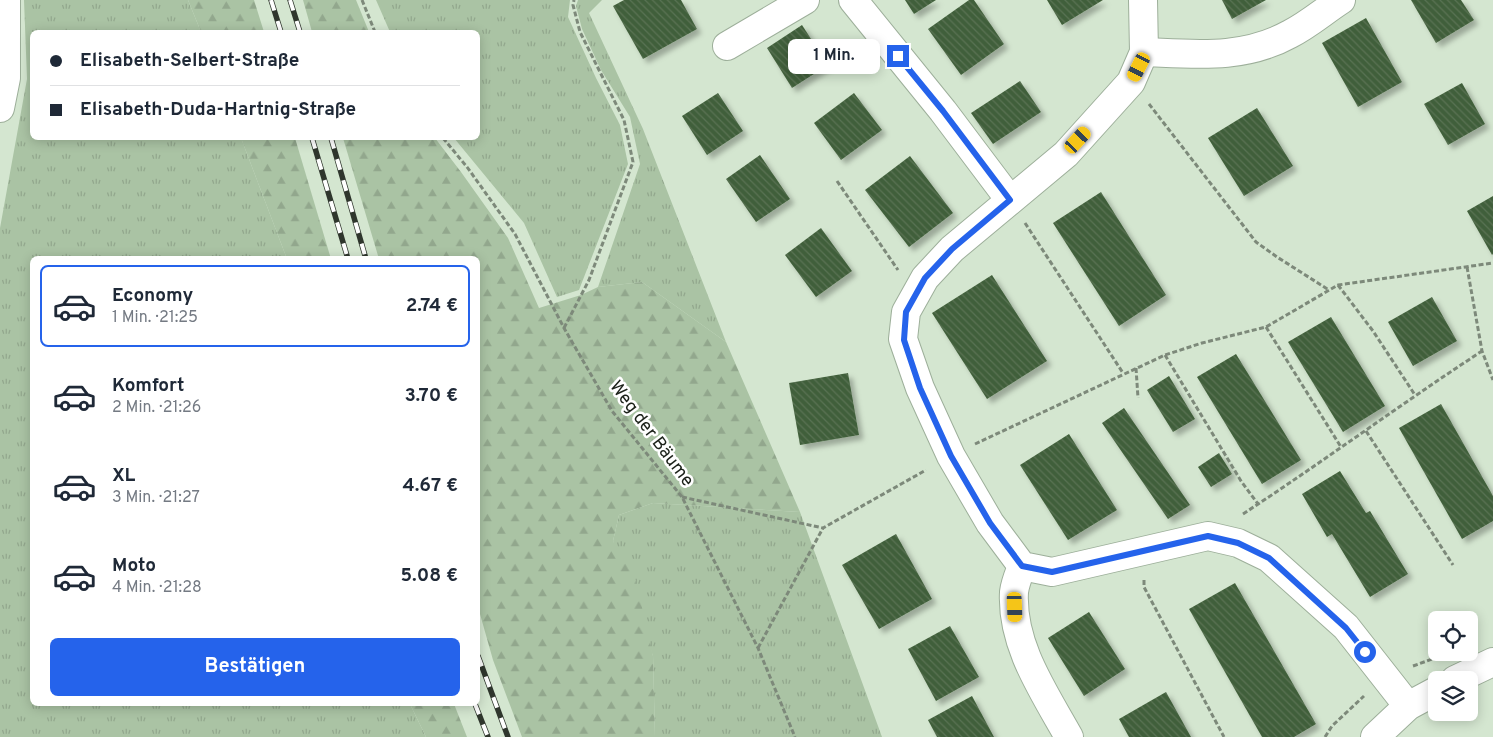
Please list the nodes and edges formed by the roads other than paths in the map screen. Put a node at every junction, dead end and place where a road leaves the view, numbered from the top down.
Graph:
1 (6, 0) edge
2 (805, 0) edge
3 (830, 0) edge
4 (840, 0) edge
5 (853, 0) edge
6 (1143, 0) edge
7 (1341, 0) edge
8 (727, 46) dead end
9 (1144, 52) junction
10 (0, 108) edge
11 (1010, 200) junction
12 (1022, 566) junction
13 (1493, 662) edge
14 (1474, 671) edge
15 (1428, 695) edge
16 (1408, 706) junction
17 (1069, 737) edge
18 (1375, 737) edge

1 - 10 street
2 - 8 street
3 - 4 street
5 - 11 street
6 - 9 street
7 - 9 street
9 - 11 street
11 - 12 street
12 - 16 street
12 - 17 street
13 - 14 street
15 - 16 street
16 - 18 street

